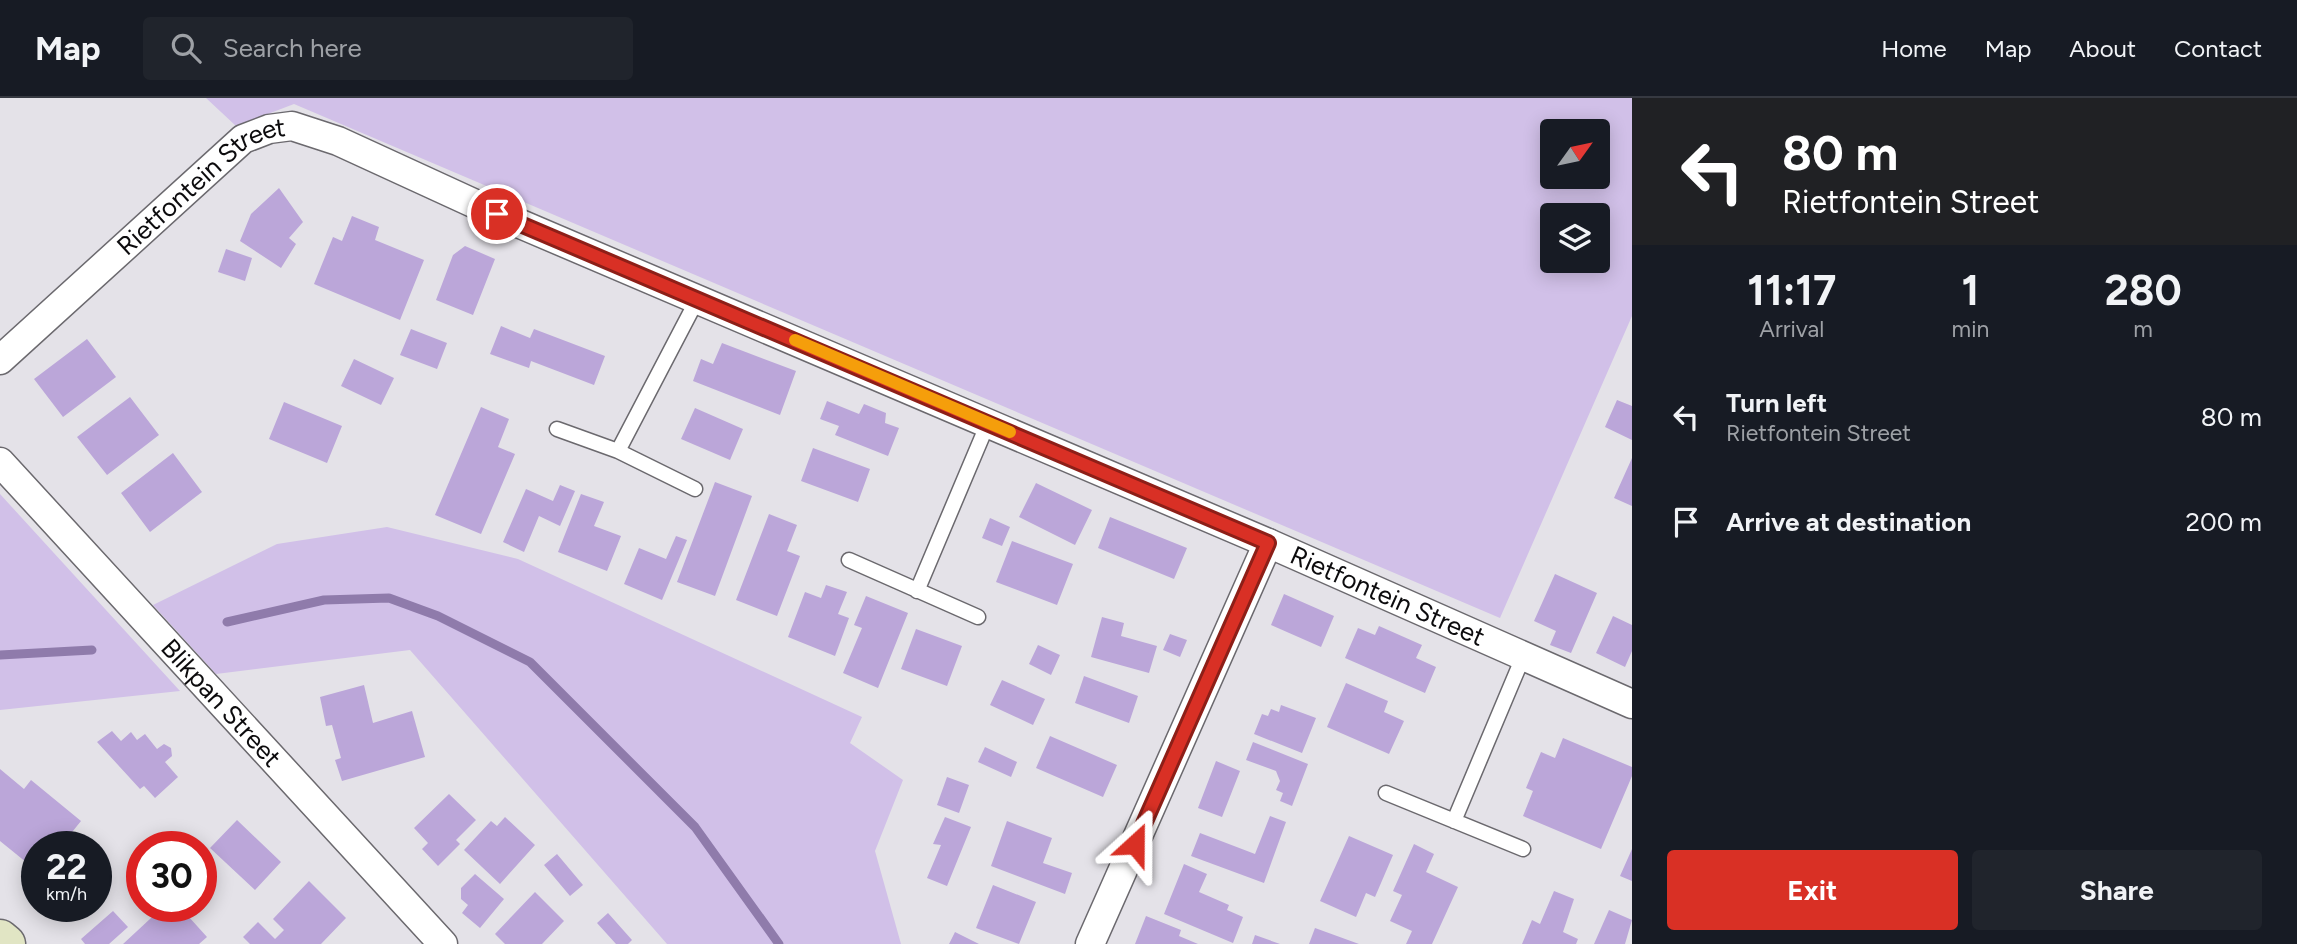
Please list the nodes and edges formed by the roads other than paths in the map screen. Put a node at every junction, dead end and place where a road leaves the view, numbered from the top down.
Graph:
1 (698, 298) junction
2 (0, 360) edge
3 (988, 423) junction
4 (557, 429) dead end
5 (618, 452) junction
6 (0, 462) edge
7 (695, 489) dead end
8 (1268, 543) junction
9 (849, 560) dead end
10 (917, 591) junction
11 (978, 617) dead end
12 (1523, 657) junction
13 (1632, 704) edge
14 (1386, 793) dead end
15 (1454, 821) junction
16 (1522, 849) dead end
17 (0, 939) edge
18 (6, 944) edge
19 (443, 944) edge
20 (1090, 944) edge

1 - 2 street, Rietfontein Street
1 - 3 street, Rietfontein Street
1 - 5 lane
3 - 8 street, Rietfontein Street
3 - 10 lane
4 - 5 lane
5 - 7 lane
6 - 19 street, Blikpan Street
8 - 12 street, Rietfontein Street
8 - 20 street
9 - 10 lane
10 - 11 lane
12 - 13 street, Rietfontein Street
12 - 15 lane
14 - 15 lane
15 - 16 lane
17 - 18 street

